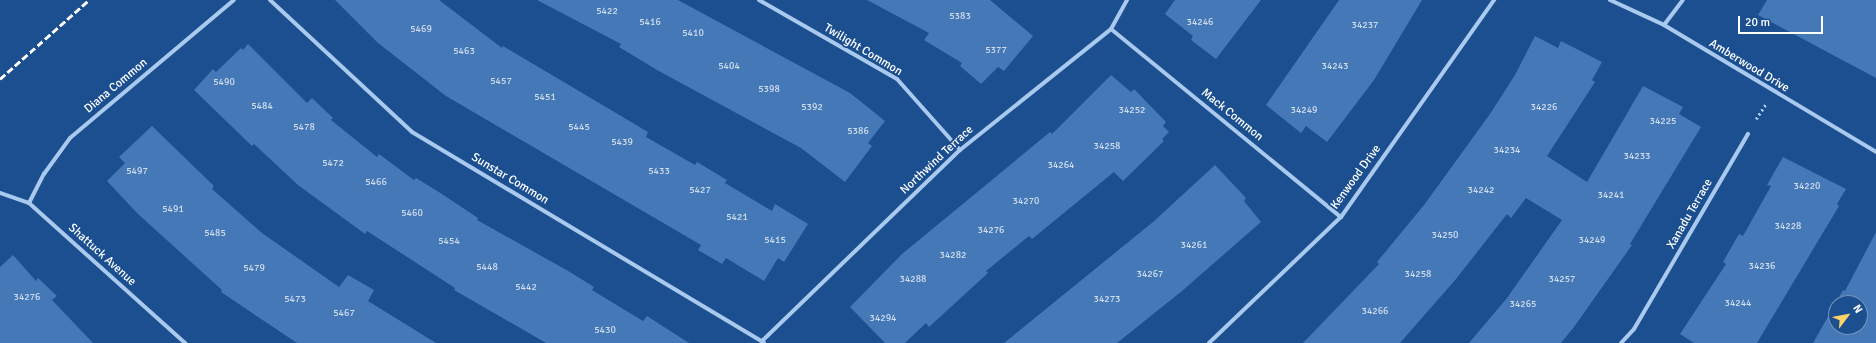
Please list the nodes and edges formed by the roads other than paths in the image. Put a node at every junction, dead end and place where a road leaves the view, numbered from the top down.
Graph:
1 (234, 0) edge
2 (270, 0) edge
3 (759, 0) edge
4 (1128, 0) edge
5 (1494, 0) edge
6 (1610, 0) edge
7 (1683, 0) edge
8 (1664, 26) junction
9 (1111, 29) junction
10 (1748, 134) road end
11 (960, 150) junction
12 (1876, 152) edge
13 (0, 193) edge
14 (29, 203) junction
15 (1341, 217) junction
16 (763, 342) edge
17 (184, 343) edge
18 (1209, 343) edge
19 (1621, 343) edge

1 - 14 street, Diana Common
2 - 16 street, Sunstar Common
3 - 11 street, Twilight Common
4 - 9 street, Northwind Terrace
5 - 15 street, Kenwood Drive
6 - 8 street, Amberwood Drive
7 - 8 street
8 - 12 street, Amberwood Drive
9 - 11 street, Northwind Terrace
9 - 15 street, Mack Common
10 - 19 street, Xanadu Terrace
11 - 16 street, Northwind Terrace
13 - 14 street, Shattuck Avenue
14 - 17 street, Shattuck Avenue
15 - 18 street, Kenwood Drive

